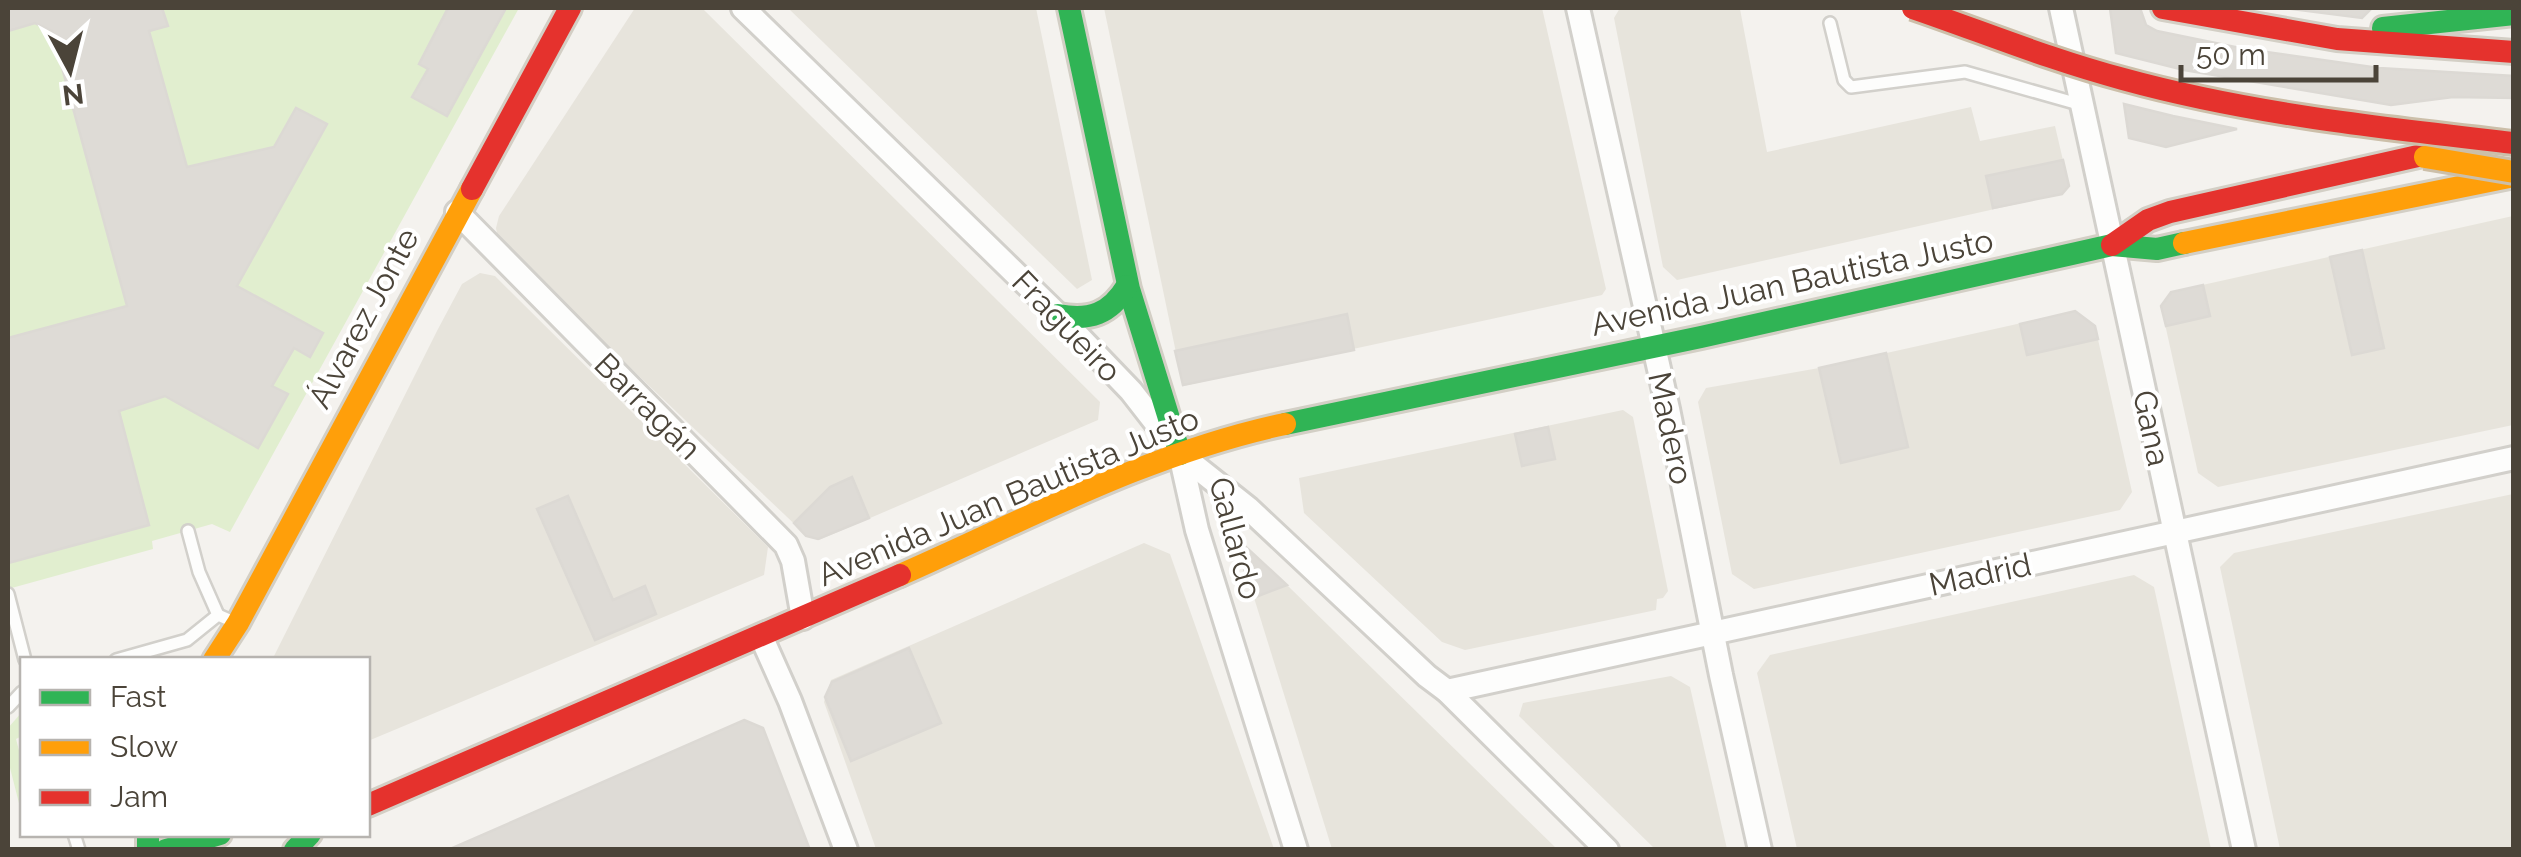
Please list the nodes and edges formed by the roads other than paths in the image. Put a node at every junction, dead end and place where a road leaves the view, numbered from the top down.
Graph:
1 (570, 8) edge
2 (743, 8) edge
3 (1070, 8) edge
4 (1578, 8) edge
5 (1914, 8) edge
6 (2061, 8) edge
7 (2162, 8) edge
8 (2514, 14) edge
9 (1830, 24) dead end
10 (2309, 36) junction
11 (2514, 52) edge
12 (2150, 86) junction
13 (2082, 105) junction
14 (2514, 134) edge
15 (2514, 143) edge
16 (2514, 174) edge
17 (2487, 183) junction
18 (2514, 192) edge
19 (457, 212) junction
20 (2112, 245) junction
21 (1128, 286) junction
22 (1058, 315) junction
23 (1654, 347) junction
24 (1180, 454) junction
25 (2514, 458) edge
26 (188, 531) dead end
27 (2175, 532) junction
28 (8, 594) edge
29 (803, 618) junction
30 (228, 619) junction
31 (1712, 631) junction
32 (762, 636) junction
33 (24, 657) edge
34 (127, 657) edge
35 (215, 657) edge
36 (1447, 690) junction
37 (370, 803) edge
38 (210, 837) edge
39 (166, 850) edge
40 (846, 850) edge
41 (1296, 850) edge
42 (1607, 850) edge
43 (1760, 850) edge
44 (2244, 850) edge

1 - 19 main road, Álvarez Jonte
2 - 22 street, Fragueiro
3 - 21 main road, Gallardo
4 - 23 street, Madero
5 - 12 main road, bridge
6 - 13 street, Gana
7 - 10 main road
8 - 10 main road
9 - 13 lane
10 - 11 main road
12 - 15 main road, bridge
12 - 16 main road, bridge
13 - 20 street, Gana
14 - 20 main road, Avenida Juan Bautista Justo
16 - 17 main road, Avenida Juan Bautista Justo
17 - 18 main road
17 - 20 main road, Avenida Juan Bautista Justo
19 - 29 street, Barragán
19 - 30 main road, Álvarez Jonte
20 - 23 main road, Avenida Juan Bautista Justo
20 - 27 street, Gana
21 - 22 main road
21 - 24 main road, Gallardo
22 - 24 street, Fragueiro
23 - 24 main road, Avenida Juan Bautista Justo
23 - 31 street, Madero
24 - 29 main road, Avenida Juan Bautista Justo
24 - 36 street, Fragueiro
24 - 41 street, Gallardo
25 - 27 street, Madrid
26 - 30 lane
27 - 31 street, Madrid
27 - 44 street, Gana
28 - 33 lane
29 - 32 main road, Avenida Juan Bautista Justo
30 - 34 lane
30 - 35 main road, Álvarez Jonte
31 - 36 street, Madrid
31 - 43 street, Madero
32 - 37 main road, Avenida Juan Bautista Justo
32 - 40 street
36 - 42 street, Fragueiro
38 - 39 main road

